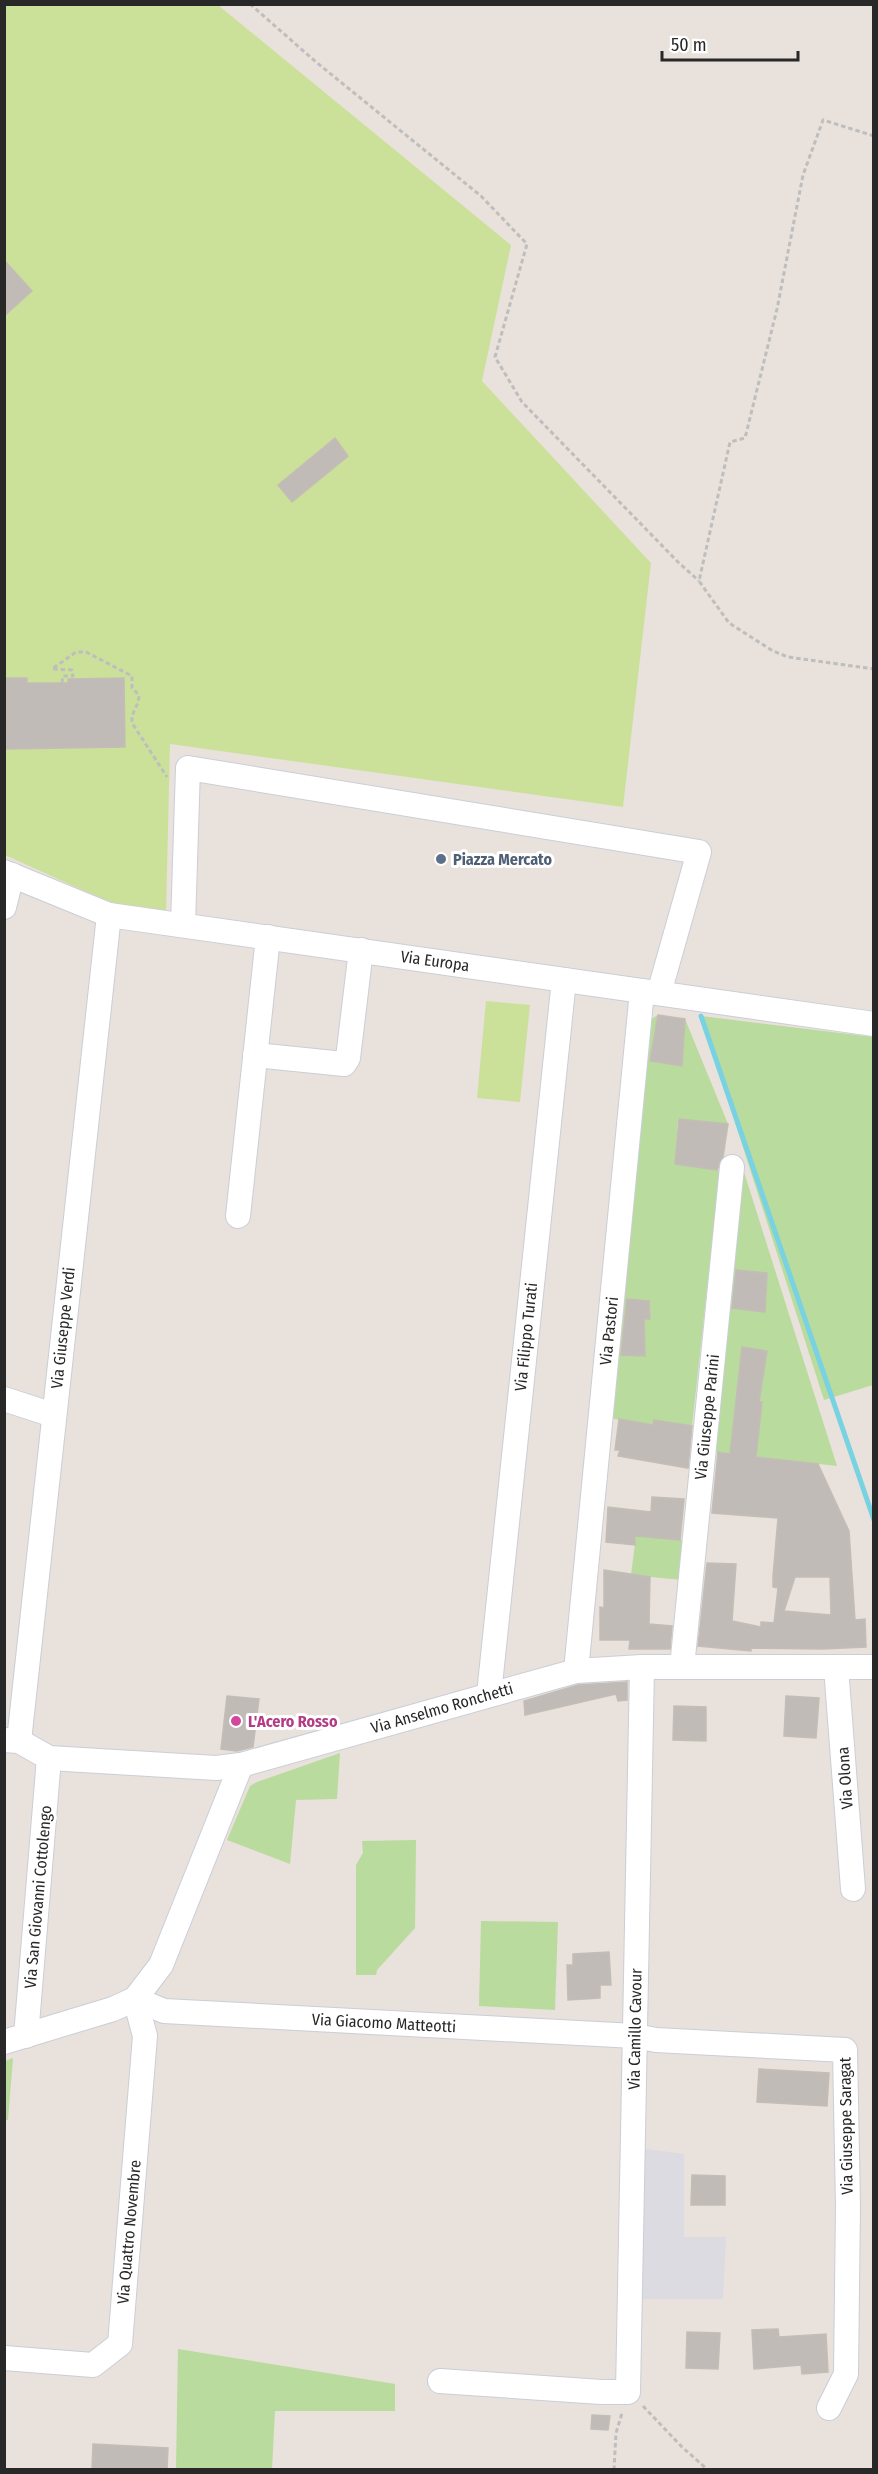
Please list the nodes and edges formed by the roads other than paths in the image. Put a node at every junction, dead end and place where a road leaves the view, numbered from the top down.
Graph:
1 (8, 874) edge
2 (4, 908) edge
3 (109, 915) junction
4 (183, 925) junction
5 (268, 937) junction
6 (360, 950) junction
7 (564, 980) junction
8 (650, 992) junction
9 (873, 1024) edge
10 (255, 1054) junction
11 (732, 1167) dead end
12 (238, 1216) dead end
13 (4, 1399) edge
14 (53, 1415) junction
15 (642, 1667) junction
16 (682, 1667) junction
17 (836, 1667) junction
18 (873, 1667) edge
19 (576, 1671) junction
20 (489, 1694) junction
21 (12, 1741) edge
22 (49, 1758) junction
23 (241, 1766) junction
24 (853, 1889) dead end
25 (135, 1999) junction
26 (635, 2036) junction
27 (15, 2039) edge
28 (4, 2358) edge
29 (440, 2381) dead end
30 (829, 2408) dead end

1 - 2 street
1 - 3 street, Via Europa
3 - 4 street, Via Europa
3 - 14 street, Via Giuseppe Verdi
4 - 5 street, Via Europa
4 - 8 street
5 - 6 street, Via Europa
5 - 10 street
6 - 7 street, Via Europa
6 - 10 street
7 - 8 street, Via Europa
7 - 20 street, Via Filippo Turati
8 - 9 street, Via Europa
8 - 19 street, Via Pastori
10 - 12 street
11 - 16 street, Via Giuseppe Parini
13 - 14 street
14 - 21 street, Via Giuseppe Verdi
15 - 16 street, Via Anselmo Ronchetti
15 - 19 street, Via Anselmo Ronchetti
15 - 26 street, Via Camillo Cavour
16 - 17 street, Via Anselmo Ronchetti
17 - 18 street, Via Anselmo Ronchetti
17 - 24 street, Via Olona
19 - 20 street, Via Anselmo Ronchetti
20 - 23 street, Via Anselmo Ronchetti
21 - 22 street, Via Anselmo Ronchetti
22 - 23 street, Via Anselmo Ronchetti
22 - 27 street, Via San Giovanni Cottolengo
23 - 25 street
25 - 26 street, Via Giacomo Matteotti
25 - 27 street
25 - 28 street, Via Quattro Novembre
26 - 29 street, Via Camillo Cavour
26 - 30 street, Via Giuseppe Saragat

